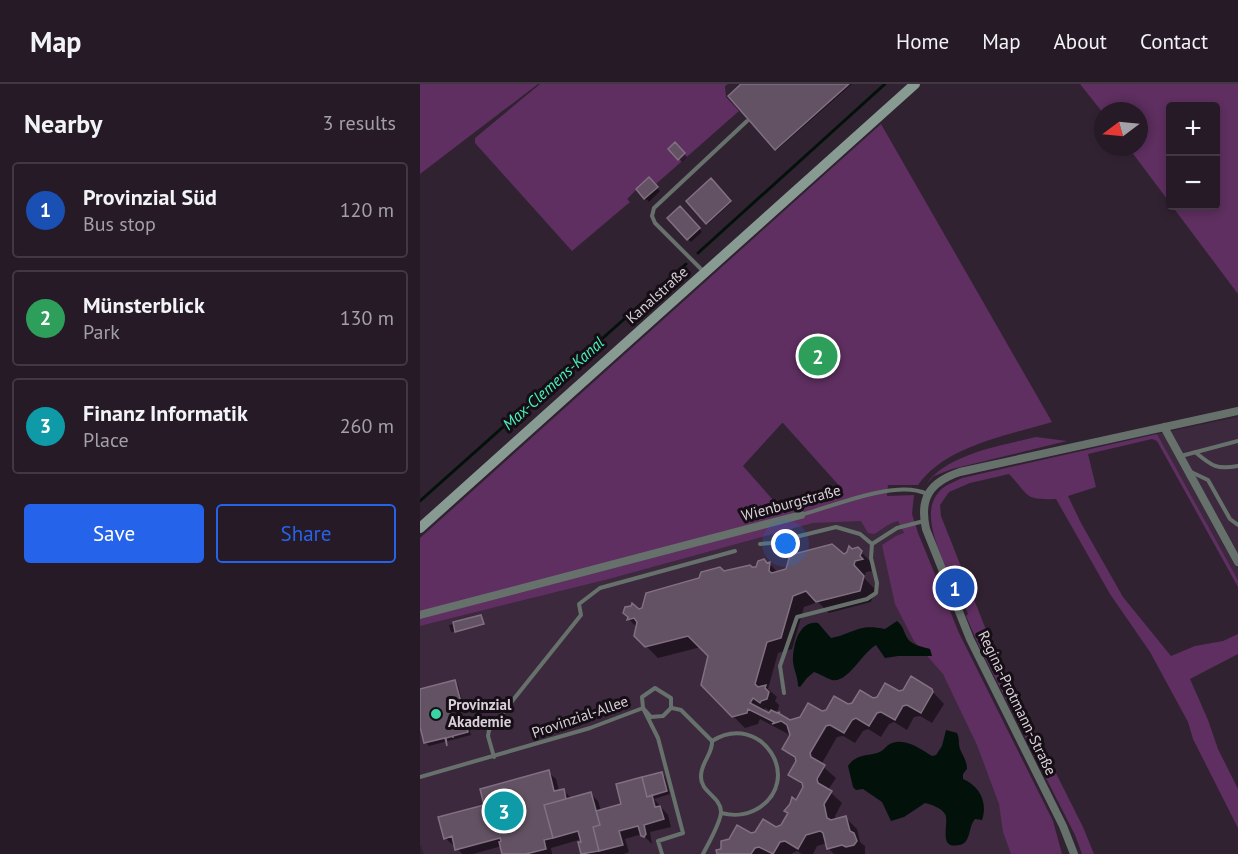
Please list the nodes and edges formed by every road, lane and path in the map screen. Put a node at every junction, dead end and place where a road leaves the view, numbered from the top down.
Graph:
1 (915, 84) edge
2 (747, 121) dead end
3 (705, 272) junction
4 (1238, 411) edge
5 (1164, 427) junction
6 (1238, 441) edge
7 (1195, 452) junction
8 (1180, 456) junction
9 (1238, 466) edge
10 (1188, 471) junction
11 (928, 494) junction
12 (801, 515) joint
13 (924, 521) junction
14 (1238, 525) edge
15 (420, 528) edge
16 (760, 544) dead end
17 (872, 544) junction
18 (735, 551) dead end
19 (1238, 562) edge
20 (420, 615) edge
21 (784, 693) dead end
22 (643, 708) junction
23 (671, 708) junction
24 (712, 741) junction
25 (495, 757) junction
26 (420, 777) edge
27 (721, 813) junction
28 (662, 854) edge
29 (704, 854) edge
30 (1074, 854) edge

1 - 3 main road, Kanalstraße
2 - 3 lane
3 - 15 main road, Kanalstraße
4 - 5 street
5 - 8 street
5 - 11 street
6 - 7 lane
7 - 8 lane
7 - 9 lane
8 - 10 street
10 - 14 lane
10 - 19 street
11 - 12 lane, Wienburgstraße
11 - 13 street, Regina-Protmann-Straße
12 - 20 street, Wienburgstraße
13 - 17 lane
13 - 30 street, Regina-Protmann-Straße
16 - 17 lane
17 - 21 lane
18 - 25 lane
22 - 23 lane, Provinzial-Allee
22 - 23 lane, Provinzial-Allee
22 - 25 lane, Provinzial-Allee
22 - 28 lane
23 - 24 lane
24 - 27 lane
24 - 27 lane
25 - 26 lane, Provinzial-Allee
27 - 29 lane

